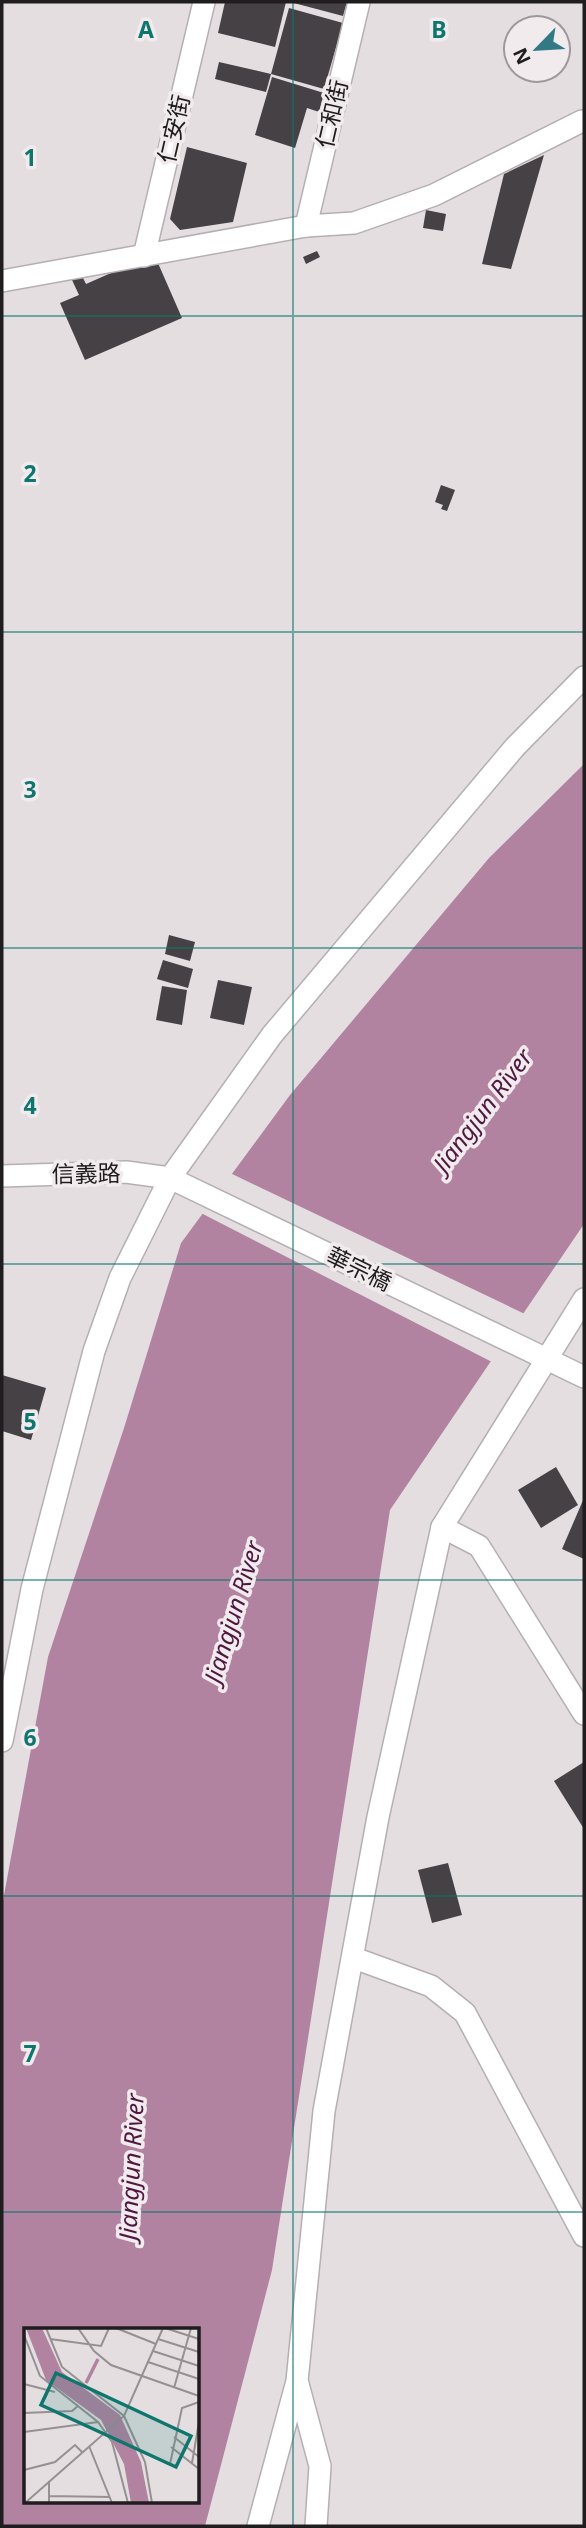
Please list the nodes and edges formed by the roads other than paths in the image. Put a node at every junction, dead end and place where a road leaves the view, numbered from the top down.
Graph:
1 (204, 2) edge
2 (359, 2) edge
3 (582, 121) dead end
4 (306, 226) junction
5 (144, 256) junction
6 (2, 281) edge
7 (584, 677) edge
8 (2, 1176) edge
9 (170, 1178) junction
10 (584, 1299) edge
11 (548, 1360) junction
12 (584, 1377) edge
13 (442, 1527) junction
14 (584, 1714) edge
15 (2, 1741) edge
16 (354, 1958) junction
17 (584, 2236) edge
18 (297, 2381) junction
19 (258, 2526) edge
20 (316, 2526) edge

1 - 5 street, 仁安街
2 - 4 street, 仁和街
3 - 4 street
4 - 5 street
5 - 6 street
7 - 9 street
8 - 9 street, 信義路
9 - 11 street, 華宗橋
9 - 15 street
10 - 11 street
11 - 12 street, 華宗橋
11 - 13 street
13 - 14 street
13 - 16 street
16 - 17 street
16 - 18 street
18 - 19 street
18 - 20 street

